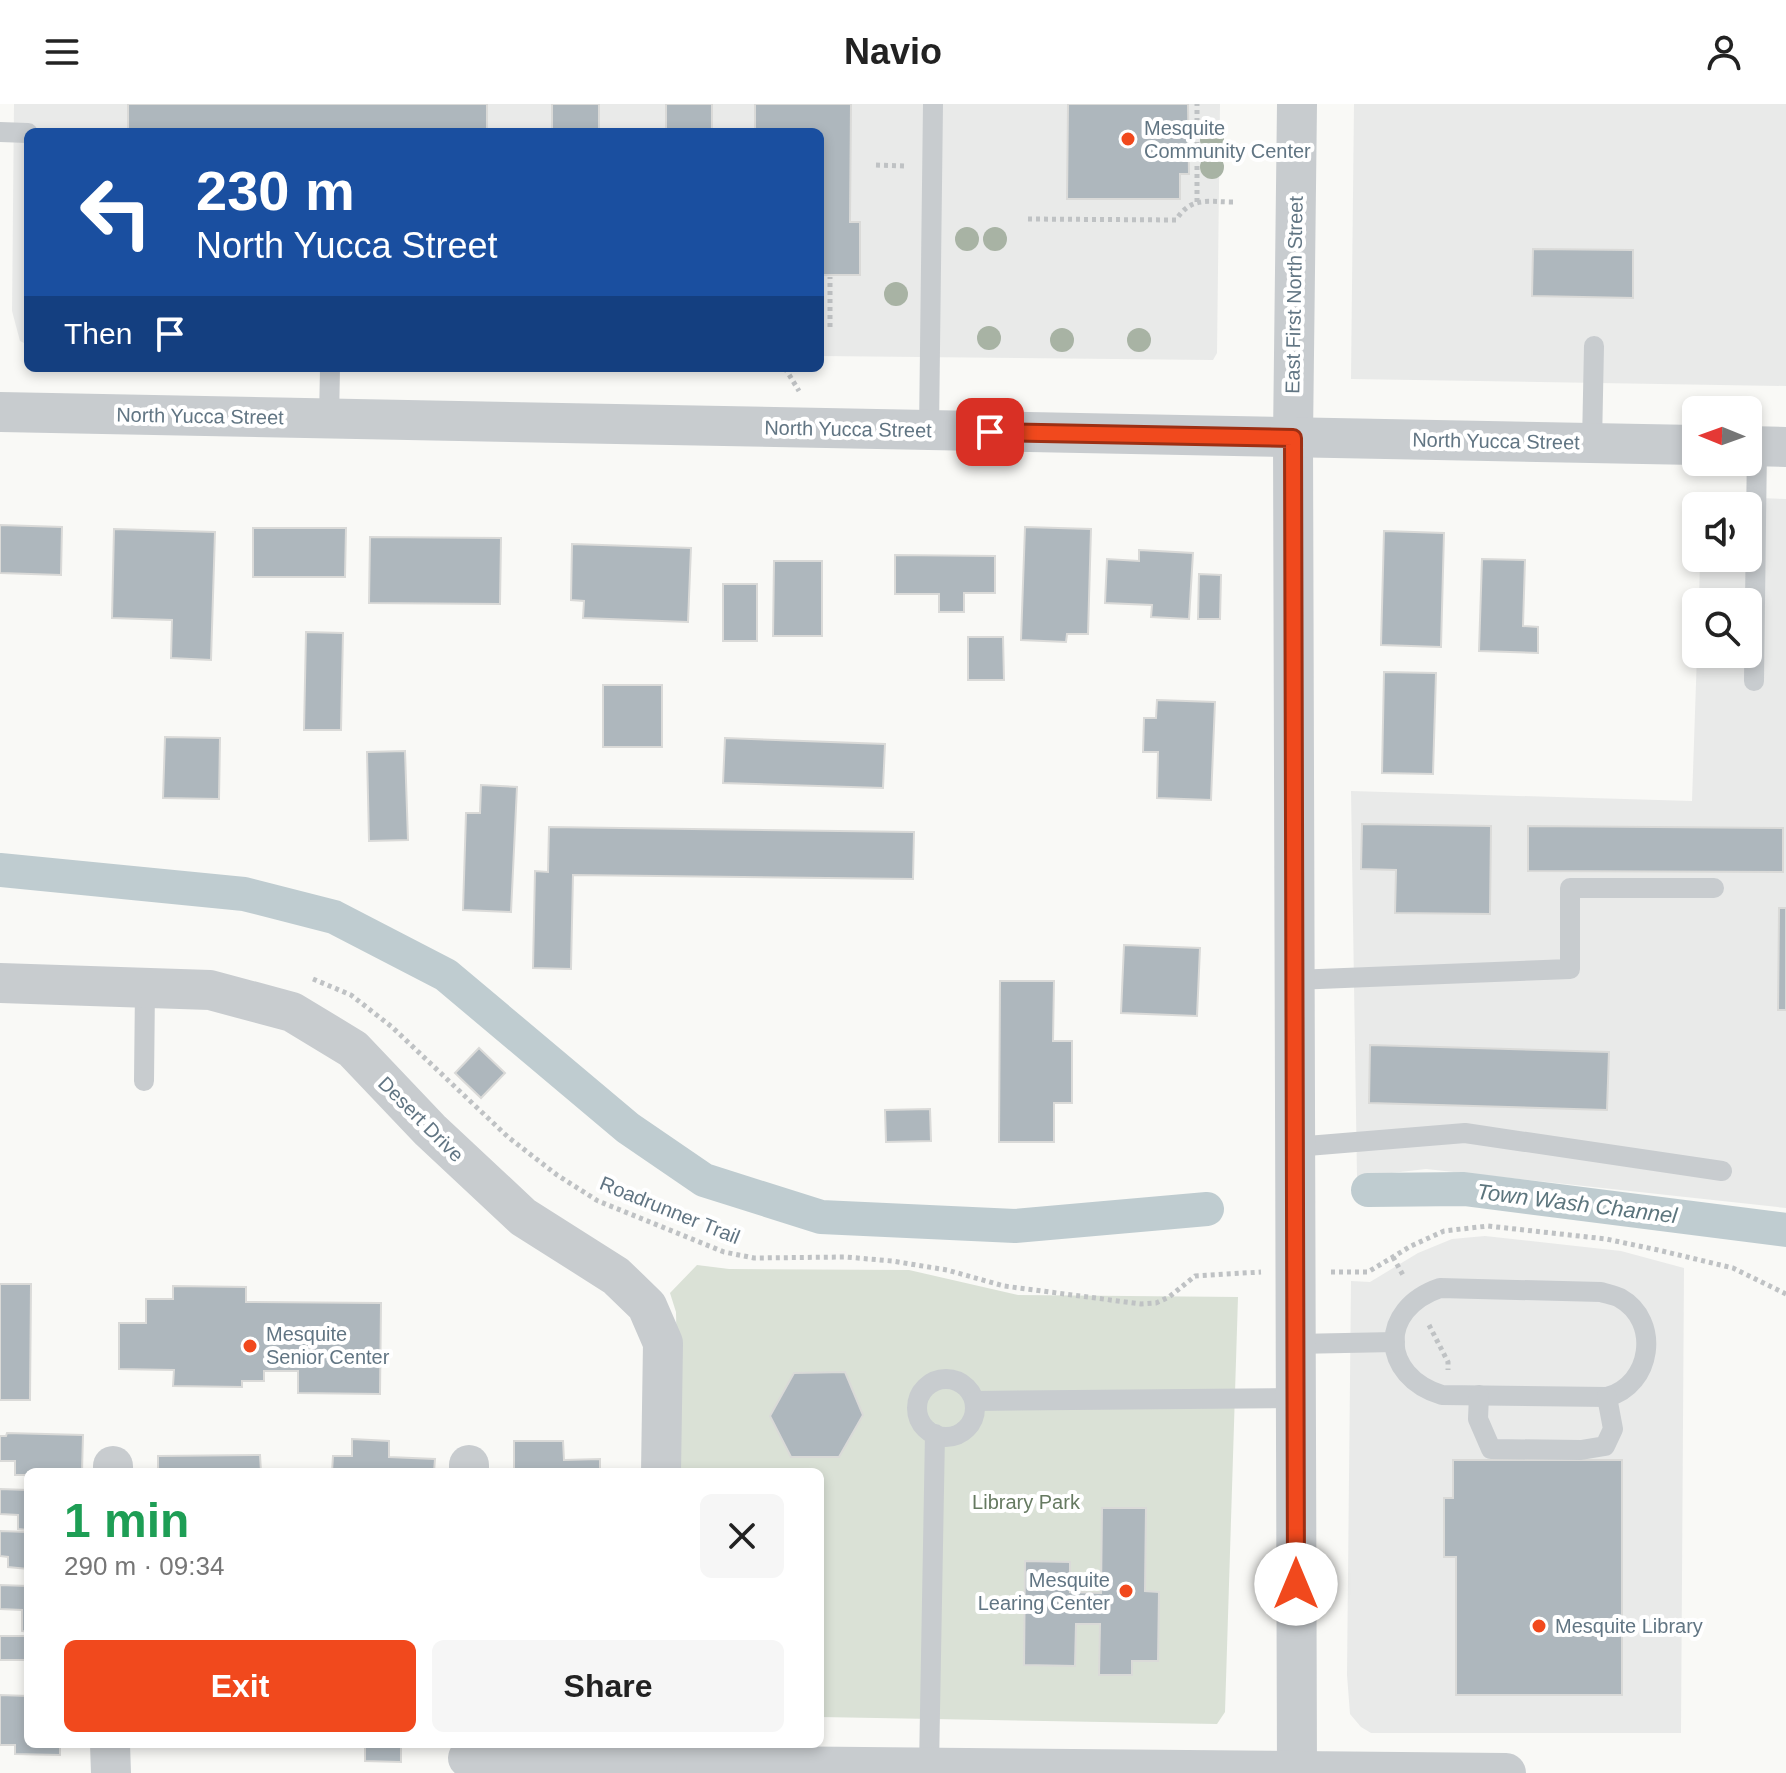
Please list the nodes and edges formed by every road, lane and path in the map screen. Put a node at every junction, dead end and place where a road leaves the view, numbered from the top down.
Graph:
1 (933, 104) edge
2 (1197, 104) edge
3 (1297, 104) edge
4 (0, 132) edge
5 (24, 133) edge
6 (1197, 202) junction
7 (1233, 202) dead end
8 (1028, 219) dead end
9 (830, 277) dead end
10 (830, 327) dead end
11 (1594, 346) dead end
12 (330, 372) edge
13 (0, 412) edge
14 (329, 419) junction
15 (929, 430) junction
16 (1293, 438) junction
17 (1592, 443) junction
18 (1682, 445) edge
19 (1764, 446) edge
20 (1754, 681) dead end
21 (1714, 888) dead end
22 (309, 977) dead end
23 (1294, 980) junction
24 (0, 983) edge
25 (145, 988) junction
26 (144, 1081) dead end
27 (1295, 1147) junction
28 (1722, 1171) dead end
29 (1393, 1257) junction
30 (1252, 1272) dead end
31 (1343, 1272) dead end
32 (1409, 1288) dead end
33 (1786, 1294) edge
34 (1427, 1321) dead end
35 (1395, 1342) junction
36 (1295, 1344) junction
37 (1448, 1382) dead end
38 (1479, 1395) junction
39 (1607, 1397) junction
40 (1296, 1398) junction
41 (975, 1401) junction
42 (935, 1434) junction
43 (661, 1468) edge
44 (110, 1748) edge
45 (657, 1755) edge
46 (467, 1758) edge
47 (929, 1767) junction
48 (836, 1770) edge
49 (1297, 1771) edge
50 (1219, 1772) edge
51 (111, 1773) edge
52 (1506, 1773) edge

1 - 15 lane
2 - 6 path
3 - 16 street, East First North Street
4 - 5 lane
6 - 7 path
6 - 8 path
9 - 10 path
11 - 17 lane
12 - 14 lane
13 - 14 street, North Yucca Street
14 - 15 street, North Yucca Street
15 - 16 street, North Yucca Street
16 - 17 street, North Yucca Street
16 - 23 street, East First North Street
17 - 18 street, North Yucca Street
19 - 20 lane
21 - 23 lane
22 - 30 path, Roadrunner Trail
23 - 27 street, East First North Street
24 - 25 street, Desert Drive
25 - 26 lane
25 - 43 street, Desert Drive
27 - 28 lane
27 - 36 street, East First North Street
29 - 31 path
29 - 32 path
29 - 33 path
34 - 37 path
35 - 36 lane
35 - 38 lane
35 - 39 lane
36 - 40 street, East First North Street
38 - 39 lane
38 - 39 lane
40 - 41 lane
40 - 49 street, East First North Street
41 - 42 lane
41 - 42 lane
42 - 47 lane
44 - 51 street
45 - 46 street
45 - 48 street
47 - 48 street
47 - 50 street
49 - 50 street
49 - 52 street

